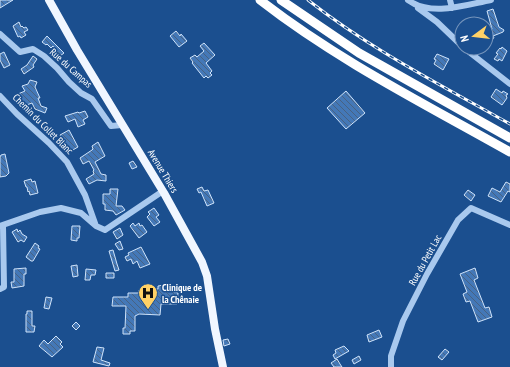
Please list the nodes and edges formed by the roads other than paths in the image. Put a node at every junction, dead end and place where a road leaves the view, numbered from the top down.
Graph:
1 (49, 0) edge
2 (260, 0) edge
3 (281, 0) edge
4 (408, 0) edge
5 (450, 0) edge
6 (491, 0) edge
7 (414, 5) junction
8 (452, 8) junction
9 (0, 34) edge
10 (454, 38) edge
11 (474, 56) edge
12 (510, 84) edge
13 (0, 96) edge
14 (122, 125) junction
15 (510, 138) edge
16 (510, 152) edge
17 (163, 191) junction
18 (510, 225) edge
19 (2, 226) edge
20 (96, 226) junction
21 (0, 290) edge
22 (223, 367) edge
23 (392, 367) edge

1 - 14 main road, Avenue Thiers
2 - 16 highway
3 - 15 highway
4 - 7 street
5 - 8 street
6 - 8 street
7 - 8 street
7 - 10 street
9 - 14 street, Rue du Campas
11 - 12 street
13 - 20 street, Chemin du Collet Blanc
14 - 17 main road, Avenue Thiers
17 - 20 street
17 - 22 main road, Avenue Thiers
18 - 23 street, Rue du Petit Lac
19 - 20 street
19 - 21 street

